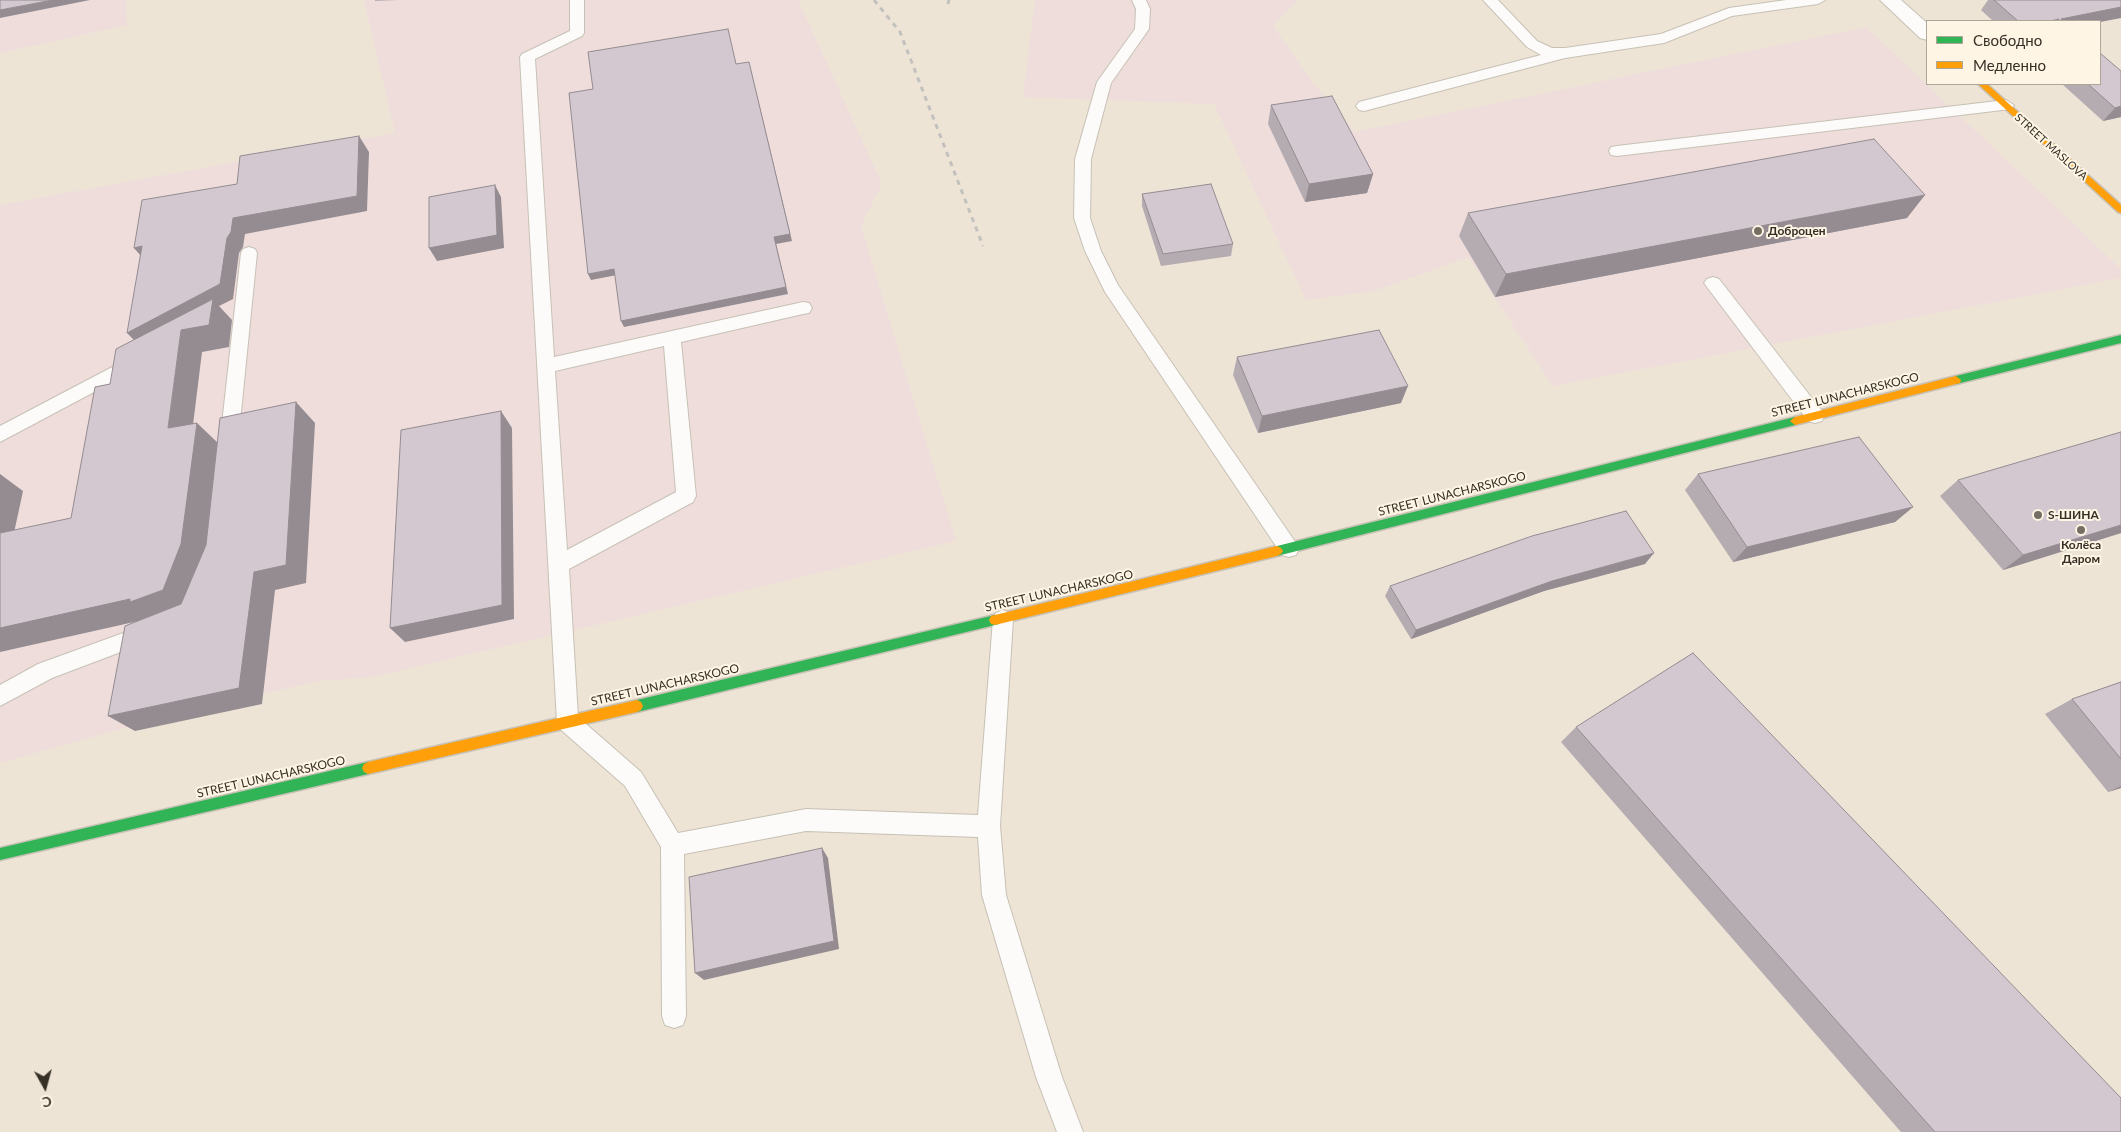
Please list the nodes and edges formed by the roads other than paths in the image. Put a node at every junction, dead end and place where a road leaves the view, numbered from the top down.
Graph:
1 (578, 0) edge
2 (1139, 0) edge
3 (1490, 0) edge
4 (1818, 0) edge
5 (1890, 0) edge
6 (1926, 33) edge
7 (1565, 53) junction
8 (1983, 85) edge
9 (1364, 106) dead end
10 (2006, 106) junction
11 (1617, 151) dead end
12 (2121, 210) edge
13 (249, 253) dead end
14 (1713, 284) dead end
15 (803, 308) dead end
16 (672, 338) junction
17 (2121, 339) edge
18 (151, 353) edge
19 (546, 366) junction
20 (1815, 416) junction
21 (0, 435) edge
22 (228, 458) edge
23 (1289, 549) junction
24 (558, 565) junction
25 (1004, 619) junction
26 (169, 625) edge
27 (0, 696) edge
28 (568, 722) junction
29 (989, 826) junction
30 (672, 845) junction
31 (0, 854) edge
32 (674, 1016) dead end
33 (1070, 1132) edge

1 - 19 lane
2 - 23 lane
3 - 7 lane
4 - 7 lane
5 - 6 street
7 - 9 lane
8 - 10 main road, STREET MASLOVA
10 - 11 lane
10 - 12 main road, STREET MASLOVA
13 - 22 lane
14 - 20 lane
15 - 16 lane
16 - 19 lane
16 - 24 lane
17 - 20 main road, STREET LUNACHARSKOGO
18 - 21 lane
19 - 24 lane
20 - 23 main road, STREET LUNACHARSKOGO
23 - 25 main road, STREET LUNACHARSKOGO
24 - 28 lane
25 - 28 main road, STREET LUNACHARSKOGO
25 - 29 lane
26 - 27 lane
28 - 30 lane
28 - 31 main road, STREET LUNACHARSKOGO
29 - 30 lane
29 - 33 lane
30 - 32 lane

